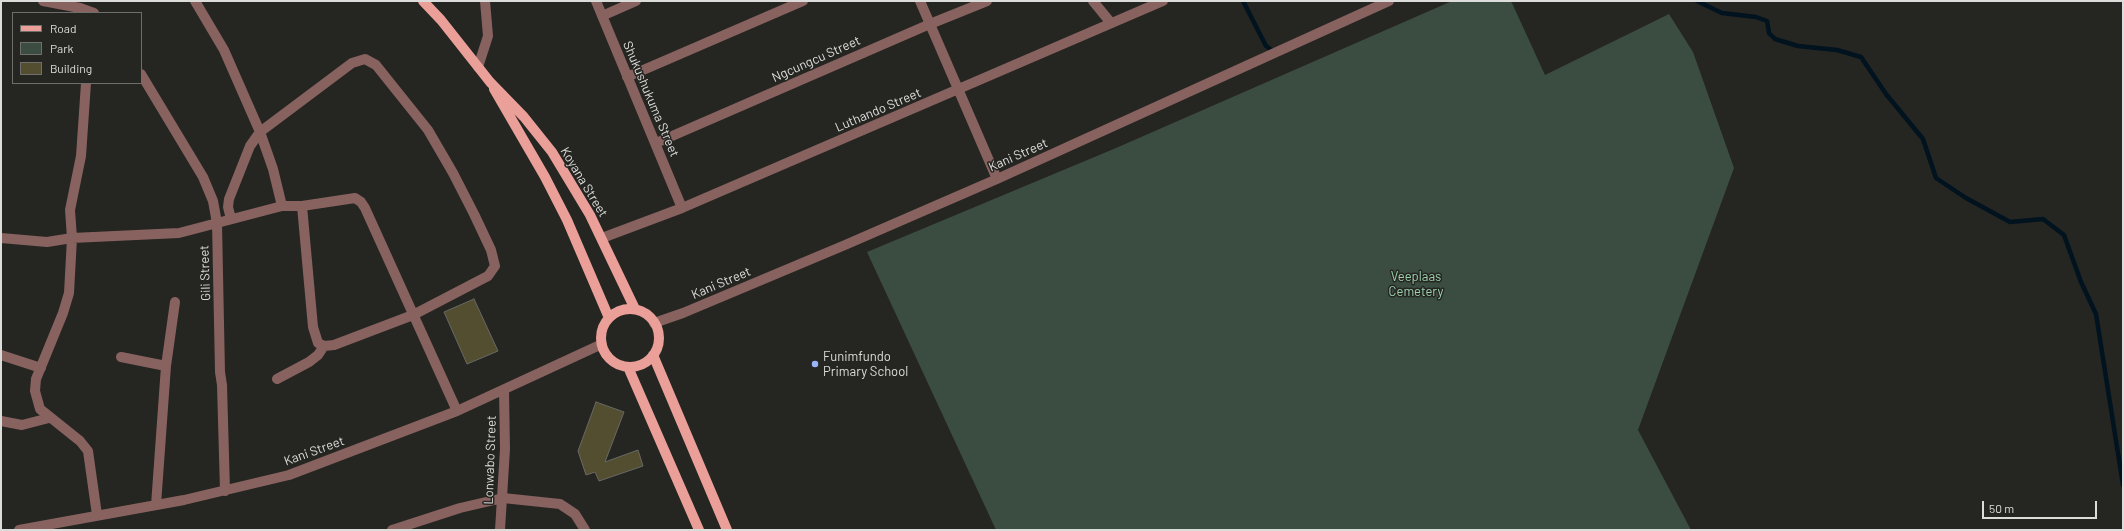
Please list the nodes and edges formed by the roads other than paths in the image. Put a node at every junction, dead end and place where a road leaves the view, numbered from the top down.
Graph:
1 (43, 1) edge
2 (195, 1) edge
3 (423, 1) edge
4 (485, 1) edge
5 (596, 1) edge
6 (636, 1) edge
7 (803, 1) edge
8 (920, 1) edge
9 (987, 1) edge
10 (1094, 1) edge
11 (1163, 1) edge
12 (1389, 1) edge
13 (91, 12) edge
14 (602, 16) junction
15 (1111, 23) junction
16 (930, 24) junction
17 (478, 67) junction
18 (142, 76) edge
19 (627, 77) junction
20 (490, 82) junction
21 (86, 84) edge
22 (958, 90) junction
23 (260, 132) junction
24 (656, 143) junction
25 (996, 179) junction
26 (282, 206) junction
27 (302, 206) junction
28 (682, 208) junction
29 (231, 219) junction
30 (217, 223) junction
31 (1, 238) edge
32 (72, 238) junction
33 (602, 238) junction
34 (175, 302) dead end
35 (635, 309) junction
36 (413, 315) junction
37 (609, 318) junction
38 (654, 323) junction
39 (602, 344) junction
40 (324, 346) junction
41 (1, 355) edge
42 (653, 355) junction
43 (121, 358) dead end
44 (166, 366) junction
45 (628, 367) junction
46 (41, 368) junction
47 (277, 379) dead end
48 (504, 390) junction
49 (457, 411) junction
50 (48, 418) junction
51 (1, 421) edge
52 (225, 491) junction
53 (503, 498) junction
54 (156, 505) junction
55 (97, 515) junction
56 (408, 528) edge
57 (19, 530) edge
58 (392, 530) edge
59 (500, 530) edge
60 (585, 530) edge
61 (699, 530) edge
62 (727, 530) edge

1 - 13 street
2 - 23 street
3 - 17 main road, Koyana Street
4 - 17 street
5 - 14 street, Shukushukuma Street
6 - 14 street
7 - 19 street
8 - 16 street
9 - 16 street, Ngcungcu Street
10 - 15 street
11 - 15 street, Luthando Street
12 - 25 street, Kani Street
14 - 19 street, Shukushukuma Street
15 - 22 street, Luthando Street
16 - 22 street
16 - 24 street, Ngcungcu Street
17 - 20 main road, Koyana Street
18 - 30 street, Gili Street
19 - 24 street, Shukushukuma Street
20 - 33 main road, Koyana Street
20 - 37 main road, Koyana Street
21 - 32 street
22 - 25 street
22 - 28 street, Luthando Street
23 - 26 street
23 - 29 street
23 - 36 street
24 - 28 street, Shukushukuma Street
25 - 38 street, Kani Street
26 - 27 street
26 - 29 street
27 - 36 street
27 - 40 street
28 - 33 street, Luthando Street
29 - 30 street
30 - 32 street
30 - 52 street, Gili Street
31 - 32 street
32 - 46 street
33 - 35 main road, Koyana Street
34 - 44 street
35 - 37 main road
35 - 38 main road
36 - 40 street
36 - 49 street
37 - 39 main road
38 - 42 main road
39 - 45 main road
39 - 48 street, Kani Street
40 - 47 street
41 - 46 street
42 - 45 main road
42 - 62 main road
43 - 44 street
44 - 54 street
45 - 61 main road
46 - 50 street
48 - 49 street, Kani Street
48 - 53 street, Lonwabo Street
49 - 52 street, Kani Street
50 - 51 street
50 - 55 street
52 - 54 street, Kani Street
53 - 56 street
53 - 59 street, Lonwabo Street
53 - 60 street
54 - 55 street, Kani Street
55 - 57 street, Kani Street
56 - 58 street

